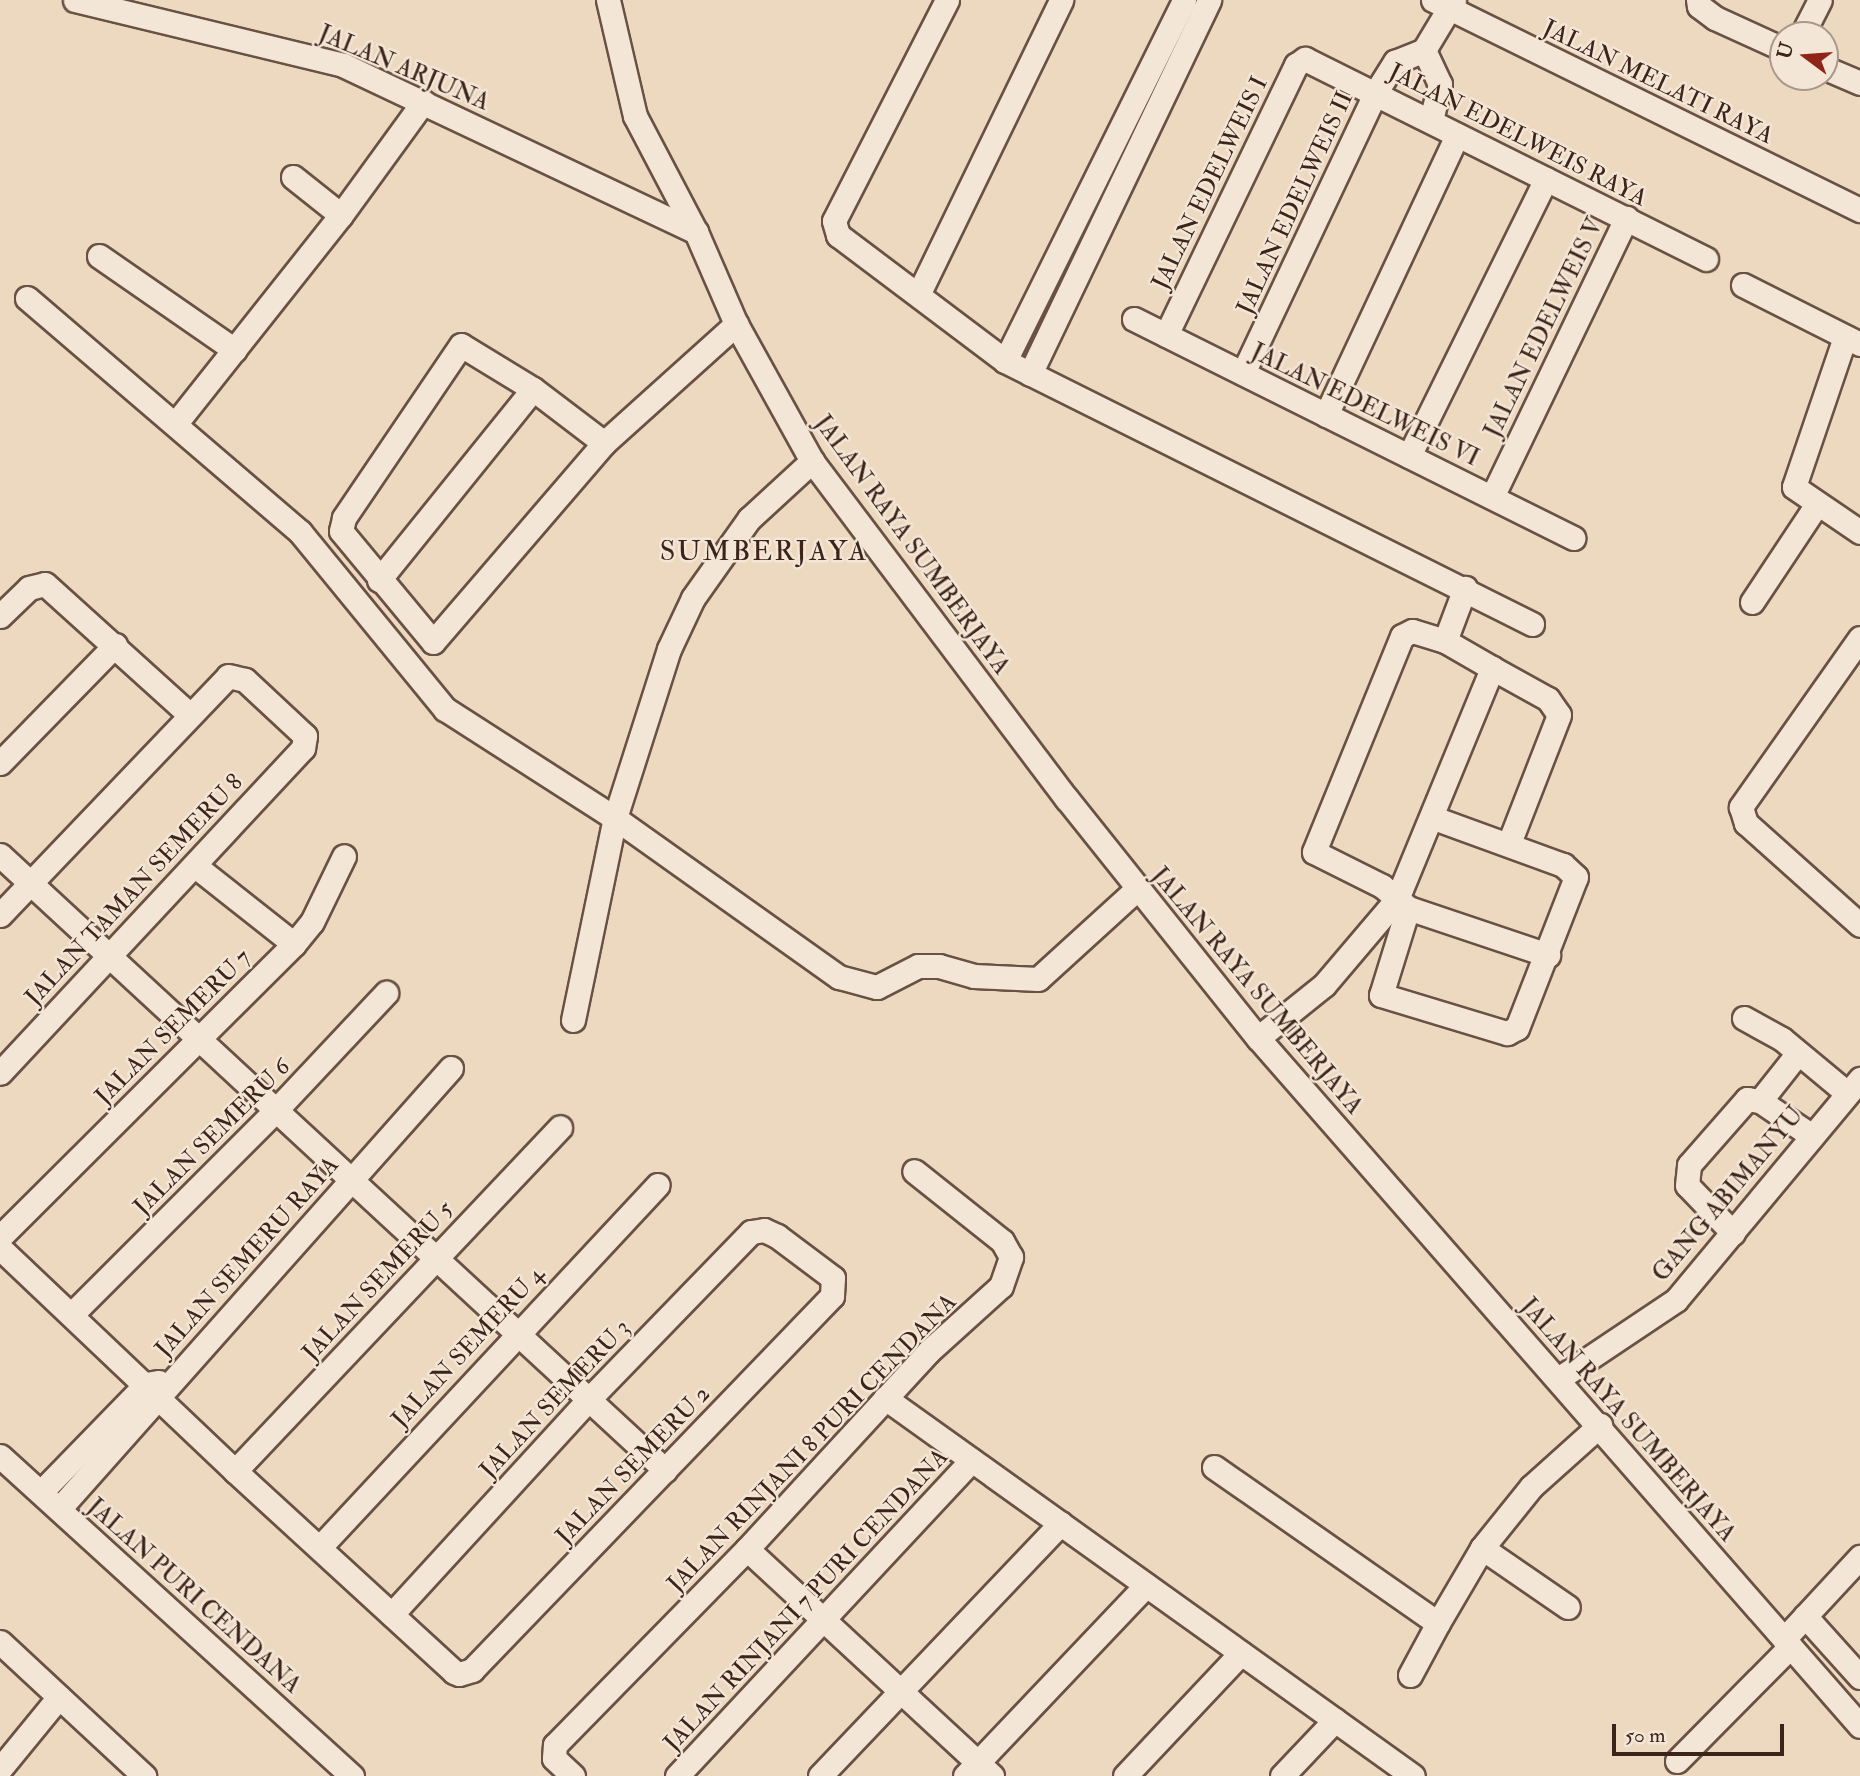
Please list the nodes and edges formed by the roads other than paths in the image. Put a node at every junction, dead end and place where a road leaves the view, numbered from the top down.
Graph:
1 (75, 0) edge
2 (608, 0) edge
3 (947, 0) edge
4 (1060, 0) edge
5 (1184, 0) edge
6 (1209, 0) edge
7 (1698, 0) edge
8 (1820, 0) edge
9 (1446, 3) edge
10 (1809, 21) edge
11 (1769, 43) edge
12 (1424, 50) junction
13 (1306, 59) joint
14 (1839, 74) edge
15 (1860, 83) edge
16 (1376, 92) junction
17 (423, 102) junction
18 (1431, 121) junction
19 (1457, 135) junction
20 (293, 177) dead end
21 (1546, 179) junction
22 (1860, 210) edge
23 (341, 215) junction
24 (1626, 218) junction
25 (696, 232) junction
26 (99, 256) dead end
27 (1706, 259) dead end
28 (1743, 285) dead end
29 (919, 293) junction
30 (27, 298) dead end
31 (1134, 319) dead end
32 (736, 324) junction
33 (1166, 335) junction
34 (1853, 341) edge
35 (235, 350) junction
36 (1005, 361) junction
37 (1243, 373) junction
38 (1030, 374) junction
39 (533, 389) junction
40 (1326, 415) junction
41 (176, 423) junction
42 (604, 443) junction
43 (1409, 456) junction
44 (812, 461) junction
45 (1492, 497) junction
46 (1817, 504) junction
47 (1860, 532) edge
48 (1573, 538) dead end
49 (379, 580) junction
50 (1465, 588) junction
51 (1752, 601) dead end
52 (0, 615) edge
53 (1532, 624) dead end
54 (1860, 638) edge
55 (1445, 641) junction
56 (115, 645) junction
57 (1492, 668) junction
58 (190, 715) junction
59 (0, 763) edge
60 (615, 818) junction
61 (1434, 818) junction
62 (1509, 844) junction
63 (0, 855) edge
64 (344, 856) dead end
65 (194, 865) junction
66 (30, 883) junction
67 (1137, 889) junction
68 (1402, 903) junction
69 (0, 915) edge
70 (1858, 917) edge
71 (294, 944) junction
72 (108, 955) junction
73 (1548, 955) junction
74 (386, 993) dead end
75 (1744, 1018) dead end
76 (573, 1020) dead end
77 (1258, 1038) junction
78 (197, 1039) junction
79 (1798, 1052) junction
80 (451, 1068) dead end
81 (0, 1073) edge
82 (1853, 1086) edge
83 (1760, 1101) junction
84 (276, 1111) junction
85 (560, 1127) dead end
86 (1812, 1136) junction
87 (914, 1171) dead end
88 (353, 1181) junction
89 (658, 1185) dead end
90 (764, 1230) joint
91 (1733, 1233) junction
92 (0, 1237) edge
93 (0, 1248) edge
94 (436, 1258) junction
95 (72, 1314) junction
96 (516, 1332) junction
97 (1558, 1379) junction
98 (159, 1388) junction
99 (885, 1398) junction
100 (589, 1399) junction
101 (1600, 1425) junction
102 (0, 1456) edge
103 (972, 1460) junction
104 (1214, 1467) dead end
105 (665, 1470) junction
106 (235, 1471) junction
107 (41, 1492) junction
108 (59, 1509) junction
109 (1061, 1523) junction
110 (320, 1547) junction
111 (1482, 1548) junction
112 (747, 1549) junction
113 (1860, 1557) edge
114 (1146, 1585) junction
115 (1568, 1607) dead end
116 (392, 1614) junction
117 (1805, 1616) junction
118 (823, 1619) junction
119 (1438, 1623) junction
120 (0, 1642) edge
121 (1787, 1643) junction
122 (1241, 1653) junction
123 (1410, 1675) dead end
124 (1860, 1677) edge
125 (900, 1690) junction
126 (59, 1697) junction
127 (1335, 1720) junction
128 (1860, 1726) edge
129 (1677, 1761) dead end
130 (0, 1769) edge
131 (978, 1771) edge
132 (133, 1773) edge
133 (352, 1776) edge
134 (573, 1776) edge
135 (677, 1776) edge
136 (820, 1776) edge
137 (1125, 1776) edge
138 (1282, 1776) edge
139 (1413, 1776) edge

1 - 17 street, JALAN ARJUNA
2 - 25 street, JALAN RAYA SUMBERJAYA
3 - 29 street
4 - 29 street
5 - 36 street
6 - 38 street
7 - 11 street
8 - 10 street
9 - 12 street
9 - 22 street, JALAN MELATI RAYA
12 - 16 street, JALAN EDELWEIS II
12 - 18 street
13 - 16 street, JALAN EDELWEIS RAYA
13 - 33 street, JALAN EDELWEIS I
14 - 15 street
16 - 18 street, JALAN EDELWEIS RAYA
16 - 37 street, JALAN EDELWEIS II
17 - 23 street
17 - 25 street, JALAN ARJUNA
18 - 19 street, JALAN EDELWEIS RAYA
19 - 21 street, JALAN EDELWEIS RAYA
19 - 40 street
20 - 23 street
21 - 24 street, JALAN EDELWEIS RAYA
21 - 43 street
23 - 35 street
24 - 27 street, JALAN EDELWEIS RAYA
24 - 45 street, JALAN EDELWEIS V
25 - 32 street, JALAN RAYA SUMBERJAYA
26 - 35 street
28 - 34 street
29 - 36 street
30 - 41 street
31 - 33 street, JALAN EDELWEIS VI
32 - 42 street
32 - 44 street, JALAN RAYA SUMBERJAYA
33 - 37 street, JALAN EDELWEIS VI
34 - 46 street
35 - 41 street
36 - 38 street
37 - 40 street, JALAN EDELWEIS VI
38 - 50 street
39 - 42 street
39 - 49 street
39 - 49 street
40 - 43 street, JALAN EDELWEIS VI
41 - 60 street
42 - 49 street
43 - 45 street, JALAN EDELWEIS VI
44 - 60 street
44 - 67 street, JALAN RAYA SUMBERJAYA
45 - 48 street, JALAN EDELWEIS VI
46 - 47 street
46 - 51 street
50 - 53 street
50 - 55 street
52 - 56 street
54 - 70 street
55 - 57 street
55 - 68 street
56 - 58 street
56 - 59 street
57 - 61 street
57 - 62 street
58 - 65 street, JALAN TAMAN SEMERU 8
58 - 66 street
60 - 67 street
60 - 76 street
61 - 62 street
61 - 68 street
62 - 73 street
63 - 66 street
64 - 71 street
65 - 71 street, JALAN SEMERU 7
65 - 72 street, JALAN TAMAN SEMERU 8
66 - 69 street
66 - 72 street
67 - 77 street, JALAN RAYA SUMBERJAYA
68 - 73 street
68 - 73 street
68 - 77 street
71 - 78 street, JALAN SEMERU 7
72 - 78 street
72 - 81 street, JALAN TAMAN SEMERU 8
74 - 84 street, JALAN SEMERU 6
75 - 79 street
77 - 97 street, JALAN RAYA SUMBERJAYA
78 - 84 street
78 - 92 street, JALAN SEMERU 7
79 - 82 street
79 - 83 street
80 - 88 street, JALAN SEMERU RAYA
82 - 86 street, GANG ABIMANYU
83 - 86 street
83 - 91 street
84 - 88 street
84 - 95 street, JALAN SEMERU 6
85 - 94 street, JALAN SEMERU 5
86 - 91 street, GANG ABIMANYU
87 - 99 street, JALAN RINJANI 8 PURI CENDANA
88 - 94 street
88 - 98 street, JALAN SEMERU RAYA
89 - 96 street, JALAN SEMERU 4
90 - 100 street, JALAN SEMERU 3
90 - 105 street, JALAN SEMERU 2
91 - 97 street, GANG ABIMANYU
93 - 95 street, JALAN SEMERU 2
94 - 96 street
94 - 106 street, JALAN SEMERU 5
95 - 98 street, JALAN SEMERU 2
96 - 100 street
96 - 110 street, JALAN SEMERU 4
97 - 101 street, JALAN RAYA SUMBERJAYA
98 - 106 street, JALAN SEMERU 2
98 - 107 street, JALAN SEMERU RAYA
98 - 108 street, JALAN SEMERU RAYA
99 - 103 street
99 - 112 street, JALAN RINJANI 8 PURI CENDANA
100 - 105 street
100 - 116 street, JALAN SEMERU 3
101 - 111 street
101 - 121 street, JALAN RAYA SUMBERJAYA
102 - 107 street, JALAN PURI CENDANA
103 - 109 street
103 - 118 street, JALAN RINJANI 7 PURI CENDANA
104 - 119 street
105 - 116 street, JALAN SEMERU 2
106 - 110 street, JALAN SEMERU 2
107 - 108 street, JALAN PURI CENDANA
108 - 133 street, JALAN PURI CENDANA
109 - 114 street
109 - 125 street
110 - 116 street, JALAN SEMERU 2
111 - 115 street
111 - 119 street
112 - 118 street
112 - 134 street, JALAN RINJANI 8 PURI CENDANA
113 - 117 street
114 - 122 street
114 - 131 street
117 - 121 street
117 - 124 street
118 - 125 street
118 - 135 street, JALAN RINJANI 7 PURI CENDANA
119 - 123 street
120 - 126 street
121 - 128 street, JALAN RAYA SUMBERJAYA
121 - 129 street
122 - 127 street
122 - 137 street
125 - 131 street
125 - 136 street
126 - 130 street
126 - 132 street
127 - 138 street
127 - 139 street

